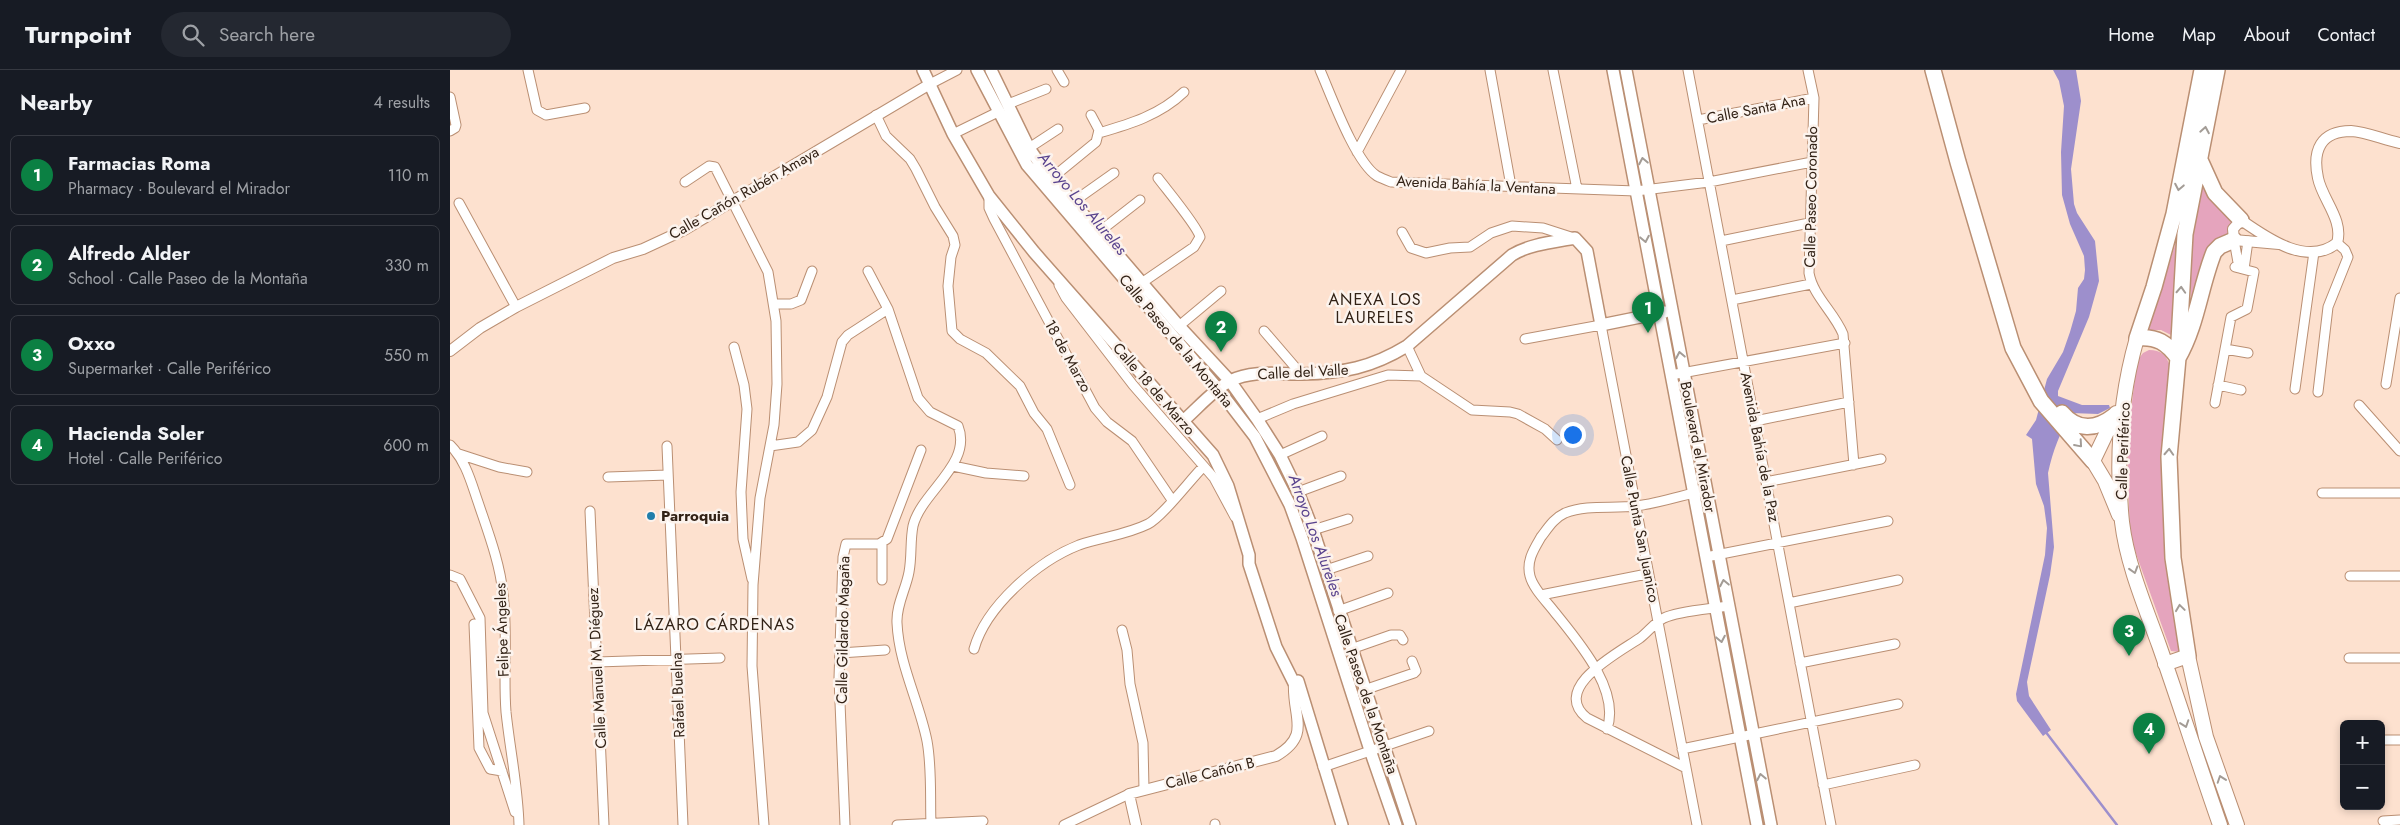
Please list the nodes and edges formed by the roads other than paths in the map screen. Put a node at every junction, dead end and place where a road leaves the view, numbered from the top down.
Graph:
1 (528, 70) edge
2 (923, 70) edge
3 (957, 70) edge
4 (977, 70) edge
5 (991, 70) edge
6 (1057, 70) edge
7 (1320, 70) edge
8 (1400, 70) edge
9 (1490, 70) edge
10 (1553, 70) edge
11 (1613, 70) edge
12 (1626, 70) edge
13 (1688, 70) edge
14 (1808, 70) edge
15 (1934, 70) edge
16 (1940, 70) edge
17 (2202, 70) edge
18 (2218, 74) edge
19 (1064, 82) dead end
20 (930, 84) junction
21 (1046, 89) dead end
22 (1184, 92) dead end
23 (450, 97) edge
24 (1814, 98) junction
25 (1008, 104) junction
26 (585, 108) dead end
27 (998, 112) junction
28 (876, 115) junction
29 (1091, 115) dead end
30 (1698, 120) junction
31 (453, 129) edge
32 (1058, 129) dead end
33 (1099, 133) junction
34 (953, 134) junction
35 (2400, 143) edge
36 (1029, 148) junction
37 (1357, 152) junction
38 (2200, 160) junction
39 (1812, 162) junction
40 (1114, 173) dead end
41 (1052, 178) junction
42 (1158, 178) dead end
43 (685, 182) dead end
44 (1709, 182) junction
45 (1511, 186) junction
46 (1576, 189) junction
47 (1648, 190) junction
48 (1636, 191) junction
49 (990, 196) junction
50 (1140, 200) dead end
51 (732, 201) junction
52 (1073, 202) junction
53 (459, 203) dead end
54 (1809, 223) junction
55 (2245, 223) junction
56 (1098, 232) junction
57 (1402, 232) dead end
58 (1575, 238) junction
59 (2241, 240) junction
60 (1720, 241) junction
61 (2337, 243) junction
62 (2279, 244) junction
63 (2314, 252) junction
64 (2239, 268) junction
65 (812, 271) dead end
66 (868, 271) dead end
67 (1052, 271) junction
68 (1143, 282) junction
69 (1811, 284) junction
70 (1221, 292) dead end
71 (2400, 298) edge
72 (1732, 300) junction
73 (774, 304) junction
74 (516, 307) junction
75 (888, 309) junction
76 (1672, 311) junction
77 (1659, 313) junction
78 (1601, 325) junction
79 (1179, 326) junction
80 (1264, 331) dead end
81 (2397, 334) edge
82 (2137, 338) junction
83 (1525, 339) dead end
84 (1845, 343) junction
85 (1407, 346) junction
86 (734, 347) dead end
87 (2225, 349) junction
88 (450, 351) edge
89 (2248, 353) dead end
90 (2178, 358) junction
91 (1743, 362) junction
92 (1684, 373) junction
93 (1301, 374) junction
94 (1671, 375) junction
95 (1421, 376) junction
96 (2386, 384) dead end
97 (2218, 385) junction
98 (1224, 386) junction
99 (2295, 389) dead end
100 (2241, 390) dead end
101 (2125, 392) junction
102 (2318, 392) dead end
103 (2042, 395) junction
104 (1849, 402) junction
105 (2215, 403) dead end
106 (2359, 405) dead end
107 (2114, 416) junction
108 (1257, 419) junction
109 (1183, 421) junction
110 (1755, 422) junction
111 (2067, 424) junction
112 (1322, 436) dead end
113 (1557, 440) dead end
114 (450, 445) edge
115 (667, 446) dead end
116 (770, 446) junction
117 (921, 450) dead end
118 (2400, 451) edge
119 (459, 454) junction
120 (1280, 456) junction
121 (1881, 459) dead end
122 (2093, 461) junction
123 (1854, 465) junction
124 (953, 466) junction
125 (1203, 466) junction
126 (527, 472) dead end
127 (668, 475) junction
128 (1024, 476) dead end
129 (1342, 476) dead end
130 (608, 477) dead end
131 (1766, 482) junction
132 (1070, 486) dead end
133 (1706, 490) junction
134 (1298, 492) junction
135 (1694, 493) junction
136 (2322, 493) dead end
137 (2400, 493) edge
138 (1172, 500) junction
139 (1636, 506) junction
140 (590, 511) dead end
141 (1237, 518) junction
142 (1348, 519) dead end
143 (1888, 521) dead end
144 (2122, 523) junction
145 (1313, 530) junction
146 (1778, 543) junction
147 (882, 544) junction
148 (1719, 554) junction
149 (1368, 556) dead end
150 (1706, 557) junction
151 (1326, 570) junction
152 (1648, 574) junction
153 (450, 575) edge
154 (2350, 576) dead end
155 (2400, 576) edge
156 (882, 580) dead end
157 (1898, 580) dead end
158 (753, 584) junction
159 (1388, 593) dead end
160 (1541, 595) junction
161 (1789, 603) junction
162 (1728, 606) junction
163 (1716, 608) junction
164 (1338, 611) junction
165 (1658, 622) junction
166 (474, 624) dead end
167 (1122, 630) dead end
168 (1399, 637) dead end
169 (1895, 644) dead end
170 (974, 649) dead end
171 (1351, 649) junction
172 (886, 650) dead end
173 (840, 652) junction
174 (2188, 656) junction
175 (720, 658) dead end
176 (2349, 658) dead end
177 (2400, 658) edge
178 (676, 659) junction
179 (1412, 661) dead end
180 (596, 662) junction
181 (1800, 663) junction
182 (2165, 664) junction
183 (1595, 669) junction
184 (1297, 684) junction
185 (1364, 690) junction
186 (1898, 704) dead end
187 (1812, 722) junction
188 (1607, 729) junction
189 (1429, 731) dead end
190 (1753, 734) junction
191 (1740, 737) junction
192 (2385, 740) edge
193 (2400, 740) edge
194 (1377, 747) junction
195 (1682, 749) junction
196 (1915, 766) dead end
197 (1323, 767) junction
198 (1686, 768) junction
199 (502, 771) junction
200 (1823, 785) junction
201 (1144, 788) junction
202 (1129, 794) junction
203 (2400, 820) edge
204 (983, 821) dead end
205 (2383, 821) dead end
206 (519, 823) edge
207 (931, 824) edge
208 (604, 825) edge
209 (683, 825) edge
210 (764, 825) edge
211 (845, 825) edge
212 (897, 825) edge
213 (1064, 825) edge
214 (1136, 825) edge
215 (1342, 825) edge
216 (1396, 825) edge
217 (1410, 825) edge
218 (1696, 825) edge
219 (1757, 825) edge
220 (1771, 825) edge
221 (1831, 825) edge
222 (2220, 825) edge
223 (2237, 825) edge

1 - 26 street
2 - 20 main road, Calle 18 de Marzo
3 - 20 street, Calle Cañón Rubén Amaya
4 - 27 main road, Calle Paseo de la Montaña
5 - 25 main road, Calle Paseo de la Montaña
6 - 19 street
7 - 37 street, Avenida Bahía la Ventana
8 - 37 street
9 - 45 street
10 - 46 street
11 - 48 main road, Boulevard el Mirador
47 -> 12 main road, Boulevard el Mirador
13 - 30 street, Avenida Bahía de la Paz
14 - 24 street, Calle Paseo Coronado
15 - 103 highway
16 - 103 highway
17 -> 82 highway, Calle Periférico
38 -> 18 highway
20 - 28 street, Calle Cañón Rubén Amaya
20 - 34 main road, Calle 18 de Marzo
21 - 25 street
22 - 33 street
23 - 31 street
24 - 30 street, Calle Santa Ana
24 - 39 street, Calle Paseo Coronado
25 - 36 main road, Calle Paseo de la Montaña
27 - 34 street
27 - 98 main road, Calle Paseo de la Montaña
28 - 51 street, Calle Cañón Rubén Amaya
28 - 132 street
29 - 33 street
30 - 44 street, Avenida Bahía de la Paz
32 - 36 street
33 - 41 street
34 - 49 main road, Calle 18 de Marzo
35 - 61 street
36 - 41 main road, Calle Paseo de la Montaña
37 - 45 street, Avenida Bahía la Ventana
38 - 55 highway
90 -> 38 highway
39 - 44 street, Avenida Bahía la Ventana
39 - 54 street, Calle Paseo Coronado
40 - 52 street
41 - 52 main road, Calle Paseo de la Montaña
42 - 68 street
43 - 51 street
44 - 47 street, Avenida Bahía la Ventana
44 - 60 street, Avenida Bahía de la Paz
45 - 46 street, Avenida Bahía la Ventana
46 - 48 street, Avenida Bahía la Ventana
47 - 48 street, Avenida Bahía la Ventana
47 - 76 main road, Boulevard el Mirador
48 -> 77 main road, Boulevard el Mirador
49 - 67 main road, Calle 18 de Marzo
49 - 138 street, 18 de Marzo
50 - 56 street
51 - 73 street
51 - 74 street, Calle Cañón Rubén Amaya
52 - 56 main road, Calle Paseo de la Montaña
53 - 74 street
54 - 60 street
54 - 69 street, Calle Paseo Coronado
55 - 59 street
55 - 59 street
55 - 62 street
56 - 68 main road, Calle Paseo de la Montaña
57 - 58 street
58 - 78 main road, Calle Punta San Juanico
58 - 85 main road, Calle del Valle
59 - 62 street
59 - 64 street
59 - 64 street
59 - 90 highway
60 - 72 street, Avenida Bahía de la Paz
61 - 63 street
61 - 102 street
62 - 63 street
63 - 99 street
64 - 87 street
65 - 73 street
66 - 75 street
67 - 109 main road, Calle 18 de Marzo
67 - 125 street, Calle 18 de Marzo
68 - 79 main road, Calle Paseo de la Montaña
69 - 72 street
69 - 84 street, Calle Paseo Coronado
70 - 79 street
71 - 81 street
72 - 91 street, Avenida Bahía de la Paz
73 - 116 street
74 - 88 street, Calle Cañón Rubén Amaya
75 - 116 street
75 - 124 street
76 - 77 main road
92 -> 76 main road, Boulevard el Mirador
77 - 78 main road
77 - 94 main road, Boulevard el Mirador
78 - 83 street
78 - 139 street, Calle Punta San Juanico
79 - 98 main road, Calle Paseo de la Montaña
80 - 93 street
81 - 96 street
82 - 90 highway
82 - 101 highway, Calle Periférico
84 - 91 street
84 - 104 street, Calle Paseo Coronado
85 - 93 main road, Calle del Valle
85 - 95 street
86 - 158 street
87 - 89 street
87 - 97 street
174 -> 90 highway
91 - 92 street
91 - 110 street, Avenida Bahía de la Paz
92 - 94 street
92 - 133 main road, Boulevard el Mirador
93 - 98 main road, Calle del Valle
94 - 135 main road, Boulevard el Mirador
95 - 108 street
95 - 113 street
97 - 100 street
97 - 105 street
98 - 108 main road, Calle Paseo de la Montaña
98 - 109 main road, Calle del Valle
98 - 194 main road, Calle Paseo de la Montaña
101 - 107 highway
101 - 144 highway, Calle Periférico
103 - 111 highway
104 - 110 street
104 - 123 street, Calle Paseo Coronado
106 - 118 street
107 - 111 highway
107 - 122 highway
108 - 120 main road, Calle Paseo de la Montaña
109 - 141 main road, Calle 18 de Marzo
110 - 131 street, Avenida Bahía de la Paz
111 -> 122 highway
112 - 120 street
114 - 119 street, Felipe Ángeles
115 - 127 street, Rafael Buelna
116 - 158 street
117 - 147 street
119 - 126 street
119 - 206 street, Felipe Ángeles
120 - 134 main road, Calle Paseo de la Montaña
121 - 123 street
122 - 144 highway
123 - 131 street
124 - 128 street
124 - 207 street
125 - 138 street
125 - 141 street, Calle 18 de Marzo
127 - 130 street
127 - 178 street, Rafael Buelna
129 - 134 street
131 - 146 street, Avenida Bahía de la Paz
133 - 135 street
133 - 148 main road, Boulevard el Mirador
134 - 145 main road, Calle Paseo de la Montaña
135 - 139 street
135 - 150 main road, Boulevard el Mirador
136 - 137 street
138 - 170 street
139 - 152 street, Calle Punta San Juanico
139 - 160 street
140 - 180 street, Calle Manuel M. Diéguez
141 - 184 main road, Calle 18 de Marzo
142 - 145 street
143 - 146 street
144 -> 182 highway, Calle Periférico
145 - 151 main road, Calle Paseo de la Montaña
146 - 148 street
146 - 161 street, Avenida Bahía de la Paz
147 - 156 street
147 - 173 street, Calle Gildardo Magaña
148 - 150 street
162 -> 148 main road, Boulevard el Mirador
149 - 151 street
150 - 163 main road, Boulevard el Mirador
151 - 164 main road, Calle Paseo de la Montaña
152 - 160 street
152 - 165 street, Calle Punta San Juanico
153 - 199 street
154 - 155 street
157 - 161 street
158 - 210 street
159 - 164 street
160 - 183 street
161 - 181 street, Avenida Bahía de la Paz
162 - 163 street
162 - 190 main road, Boulevard el Mirador
163 - 165 street
163 -> 191 main road, Boulevard el Mirador
164 - 171 main road, Calle Paseo de la Montaña
165 - 183 street
165 - 195 street, Calle Punta San Juanico
166 - 199 street
167 - 201 street
168 - 171 street
169 - 181 street
171 - 185 main road, Calle Paseo de la Montaña
172 - 173 street
173 - 211 street, Calle Gildardo Magaña
174 - 182 highway
223 -> 174 highway
175 - 178 street
176 - 177 street
178 - 180 street
178 - 209 street, Rafael Buelna
179 - 185 street
180 - 208 street, Calle Manuel M. Diéguez
181 - 187 street, Avenida Bahía de la Paz
182 -> 222 highway, Calle Periférico
183 - 188 street
183 - 188 street
184 - 197 main road, Calle 18 de Marzo
184 - 201 street, Calle Cañón B
185 - 194 main road, Calle Paseo de la Montaña
186 - 187 street
187 - 190 street
187 - 200 street, Avenida Bahía de la Paz
188 - 198 street
189 - 194 street
190 - 191 street
220 -> 190 main road, Boulevard el Mirador
191 - 195 street
191 - 219 main road, Boulevard el Mirador
192 - 193 street
194 - 197 street
194 - 216 main road
194 - 217 main road, Calle Paseo de la Montaña
195 - 198 street, Calle Punta San Juanico
196 - 200 street
197 - 215 main road, Calle 18 de Marzo
198 - 218 street, Calle Punta San Juanico
199 - 206 street
200 - 221 street, Avenida Bahía de la Paz
201 - 202 street, Calle Cañón B
202 - 213 street, Calle Cañón B
202 - 214 street
203 - 205 street
204 - 207 street
207 - 212 street

